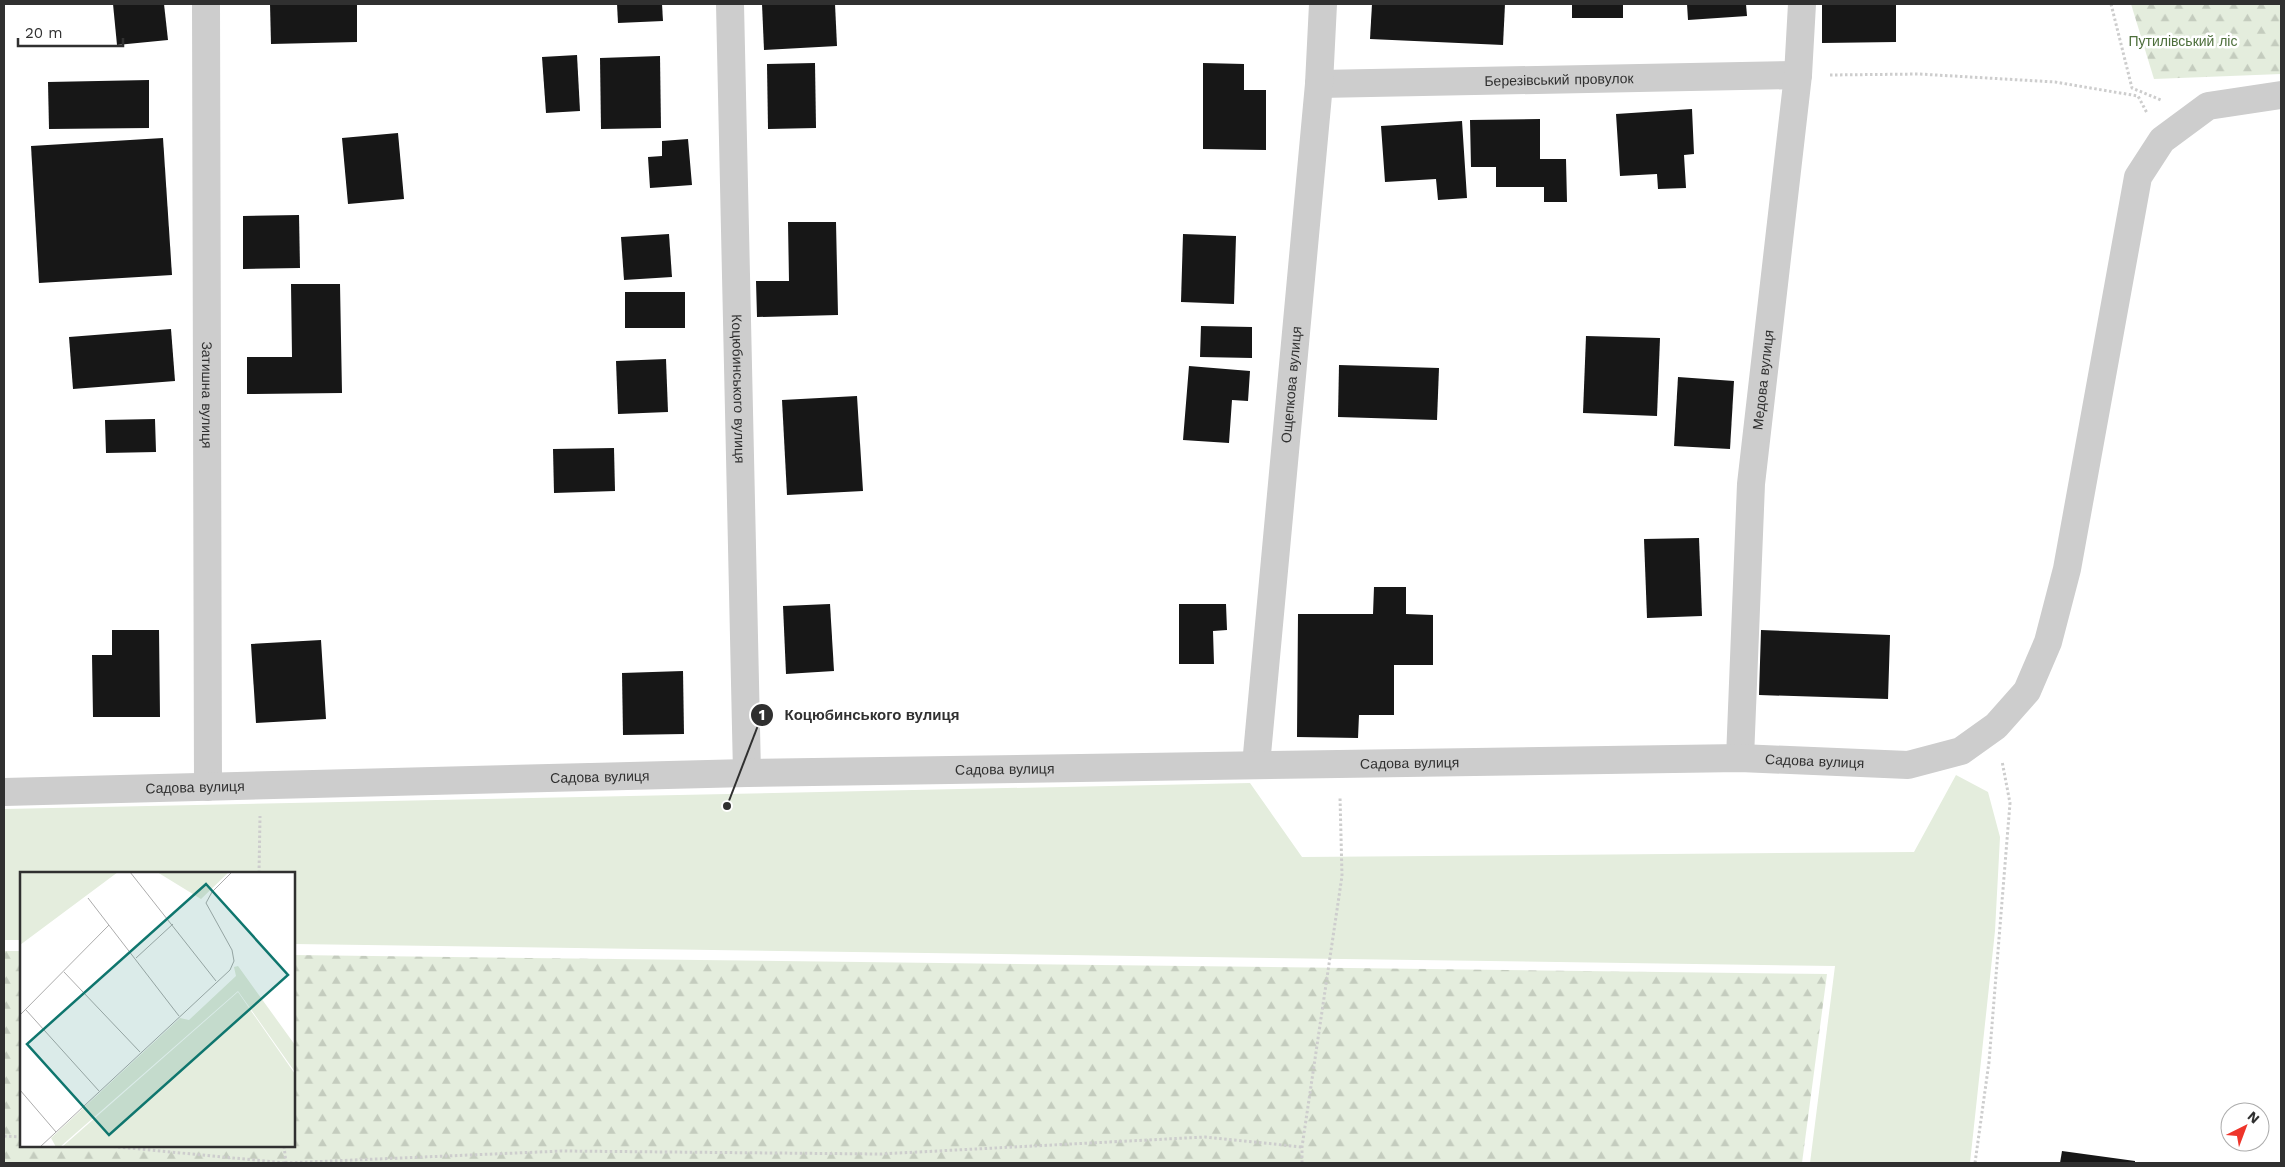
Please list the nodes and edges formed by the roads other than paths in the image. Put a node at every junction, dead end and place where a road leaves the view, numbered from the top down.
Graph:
1 (206, 4) edge
2 (730, 4) edge
3 (1323, 4) edge
4 (1802, 4) edge
5 (1798, 75) junction
6 (1319, 84) junction
7 (2281, 94) edge
8 (1740, 758) junction
9 (1256, 765) junction
10 (747, 773) junction
11 (208, 787) junction
12 (4, 792) edge

1 - 11 street, Затишна вулиця
2 - 10 street, Коцюбинського вулиця
3 - 6 street, Ощепкова вулиця
4 - 5 street, Медова вулиця
5 - 6 street, Березівський провулок
5 - 8 street, Медова вулиця
6 - 9 street, Ощепкова вулиця
7 - 8 street, Садова вулиця
8 - 9 street, Садова вулиця
9 - 10 street, Садова вулиця
10 - 11 street, Садова вулиця
11 - 12 street, Садова вулиця

